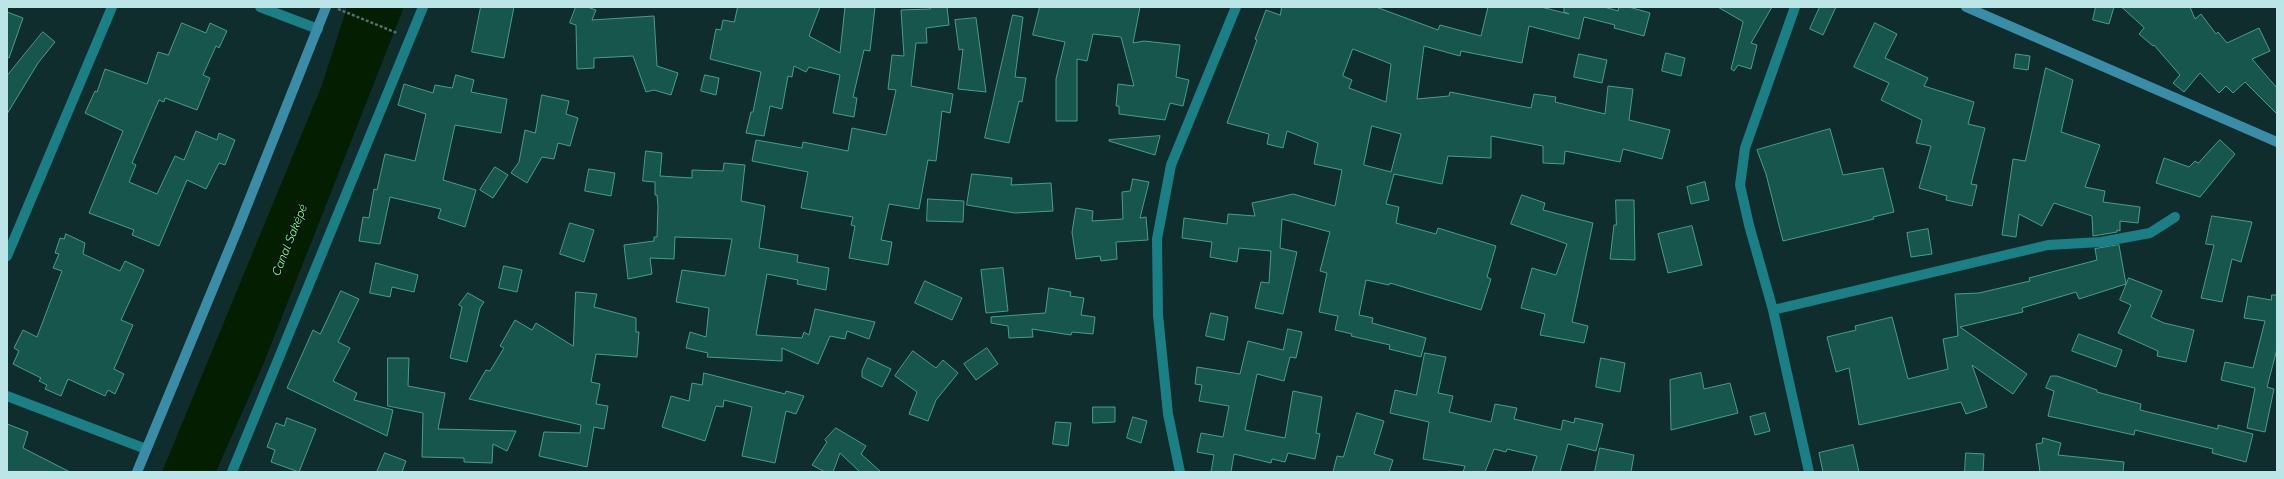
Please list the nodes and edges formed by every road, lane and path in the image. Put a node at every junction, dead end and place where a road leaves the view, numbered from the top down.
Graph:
1 (112, 7) edge
2 (260, 7) edge
3 (326, 7) edge
4 (332, 7) edge
5 (423, 7) edge
6 (1236, 7) edge
7 (1795, 7) edge
8 (1966, 7) edge
9 (318, 29) junction
10 (411, 39) junction
11 (2277, 142) edge
12 (2175, 217) dead end
13 (7, 256) edge
14 (1773, 310) junction
15 (7, 396) edge
16 (146, 449) junction
17 (137, 472) edge
18 (232, 472) edge
19 (1180, 472) edge
20 (1809, 472) edge

1 - 13 street
2 - 9 street
3 - 9 street
4 - 10 path
5 - 10 street
6 - 19 street
7 - 14 street
8 - 11 street
9 - 16 street
10 - 18 street
12 - 14 street
14 - 20 street
15 - 16 street
16 - 17 street

